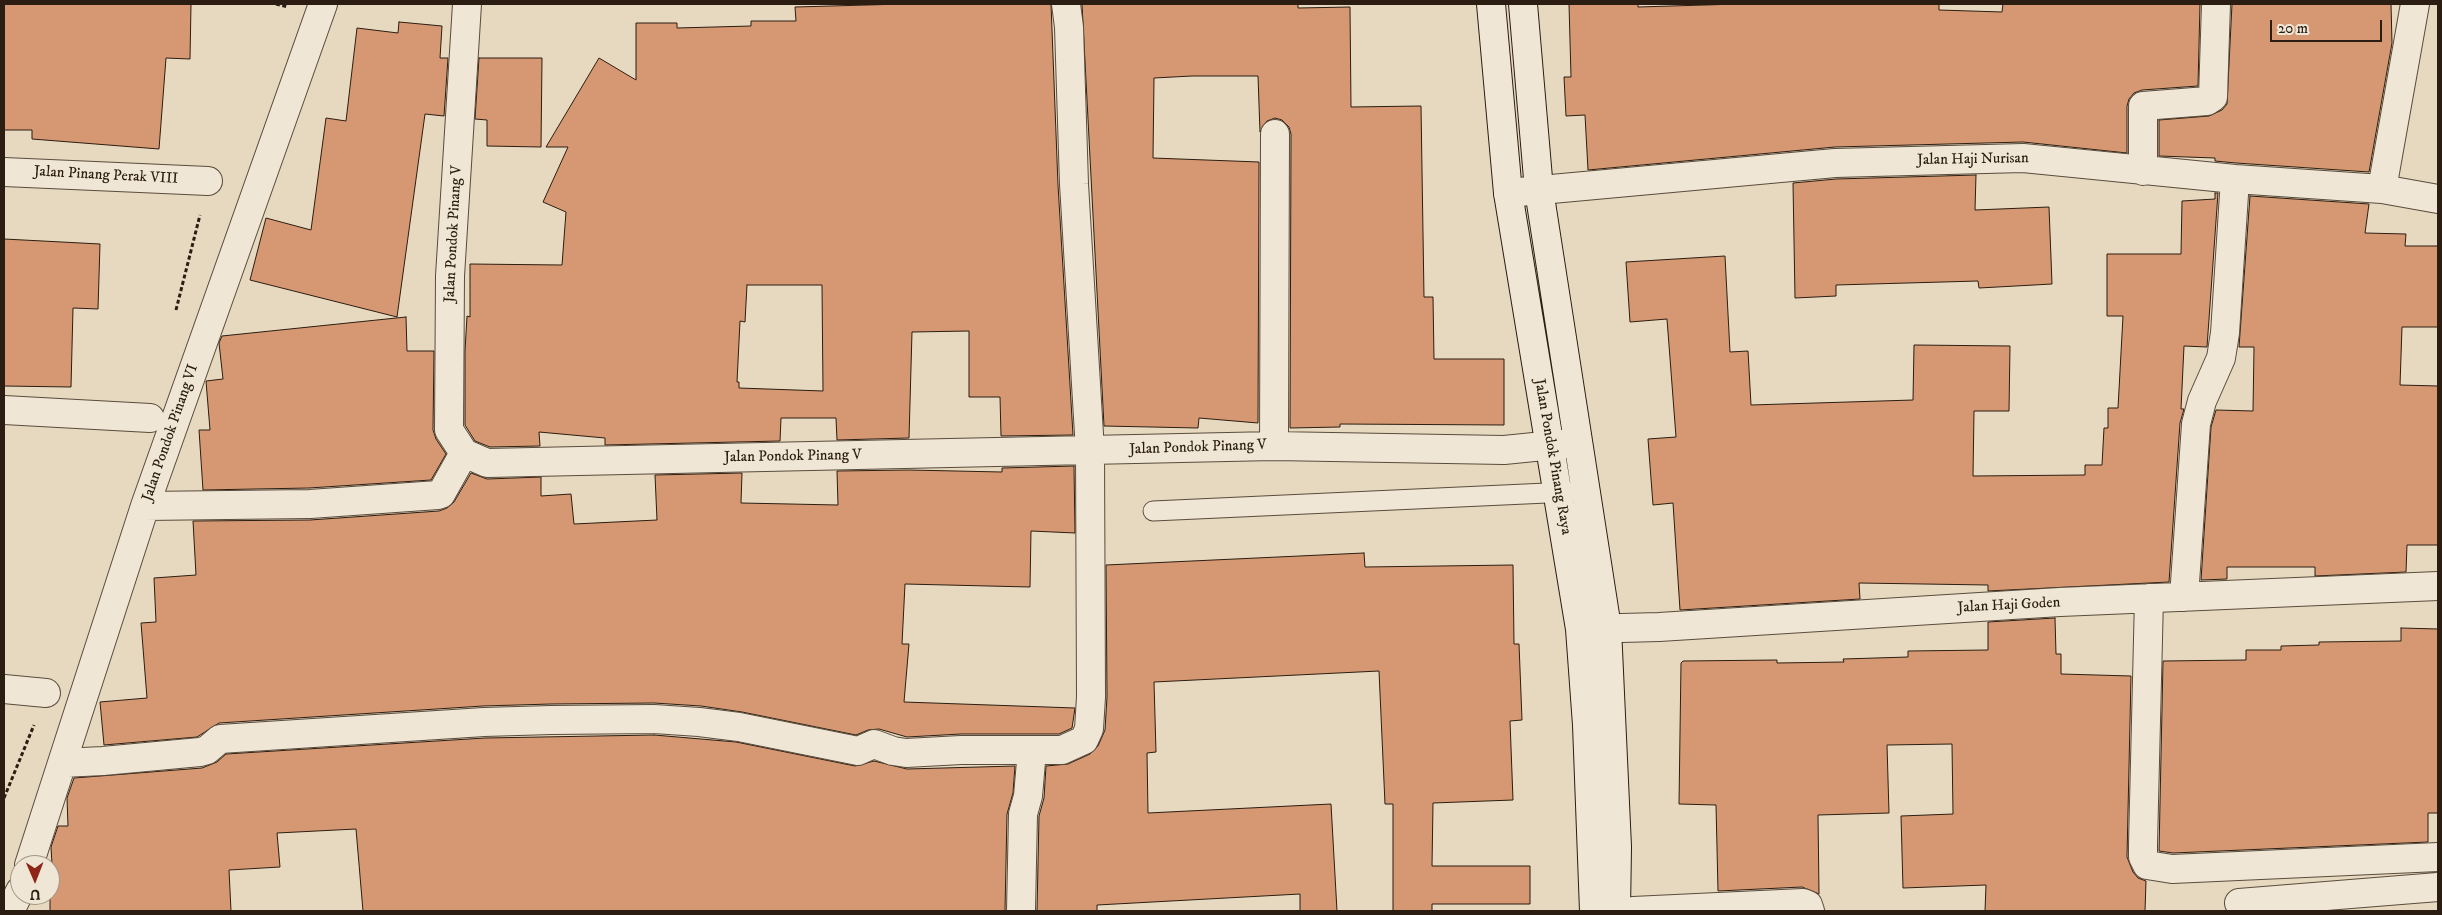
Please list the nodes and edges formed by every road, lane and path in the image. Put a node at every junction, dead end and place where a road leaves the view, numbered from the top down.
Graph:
1 (323, 4) edge
2 (468, 4) edge
3 (1066, 4) edge
4 (1491, 4) edge
5 (1523, 4) edge
6 (2216, 4) edge
7 (2415, 4) edge
8 (1275, 134) dead end
9 (2143, 171) junction
10 (4, 172) edge
11 (2235, 179) junction
12 (208, 181) dead end
13 (1539, 190) junction
14 (2382, 190) junction
15 (1508, 193) junction
16 (2438, 199) edge
17 (4, 410) edge
18 (150, 418) dead end
19 (1578, 443) junction
20 (1550, 445) junction
21 (1274, 446) junction
22 (1090, 451) junction
23 (464, 452) junction
24 (1558, 492) junction
25 (1585, 492) junction
26 (145, 506) junction
27 (1153, 511) dead end
28 (2438, 586) edge
29 (2184, 597) junction
30 (2149, 598) junction
31 (1607, 628) junction
32 (1580, 629) junction
33 (4, 689) edge
34 (46, 693) dead end
35 (1032, 750) junction
36 (62, 763) junction
37 (32, 855) edge
38 (2438, 857) edge
39 (2438, 887) edge
40 (2239, 903) dead end
41 (1799, 907) edge
42 (1021, 911) edge
43 (1594, 911) edge
44 (1616, 911) edge
45 (1633, 911) edge

1 - 26 street, Jalan Pondok Pinang VI
2 - 23 street, Jalan Pondok Pinang V
3 - 22 street
4 - 15 street, Jalan Pondok Pinang Raya
5 - 13 street, Jalan Pondok Pinang Raya
6 - 9 street
7 - 14 street
8 - 21 street
9 - 11 street, Jalan Haji Nurisan
9 - 13 street, Jalan Haji Nurisan
10 - 12 street, Jalan Pinang Perak VIII
11 - 14 street, Jalan Haji Nurisan
11 - 29 street
13 - 15 street, Jalan Haji Nurisan
13 - 19 street, Jalan Pondok Pinang Raya
14 - 16 street, Jalan Haji Nurisan
15 - 20 street, Jalan Pondok Pinang Raya
17 - 18 street
19 - 20 street, Jalan Pondok Pinang V
19 - 25 street, Jalan Pondok Pinang Raya
20 - 21 street, Jalan Pondok Pinang V
20 - 24 street, Jalan Pondok Pinang Raya
21 - 22 street, Jalan Pondok Pinang V
22 - 23 street, Jalan Pondok Pinang V
22 - 35 street
23 - 26 street
24 - 25 lane
24 - 27 lane
24 - 32 street, Jalan Pondok Pinang Raya
25 - 31 street, Jalan Pondok Pinang Raya
26 - 36 street, Jalan Pondok Pinang VI
28 - 29 street, Jalan Haji Goden
29 - 30 street, Jalan Haji Goden
30 - 31 street, Jalan Haji Goden
30 - 38 street
31 - 32 street, Jalan Haji Goden
31 - 44 street, Jalan Pondok Pinang Raya
32 - 43 street, Jalan Pondok Pinang Raya
33 - 34 street
35 - 36 street
35 - 42 street
36 - 37 street, Jalan Pondok Pinang VI
39 - 40 street
41 - 45 street

